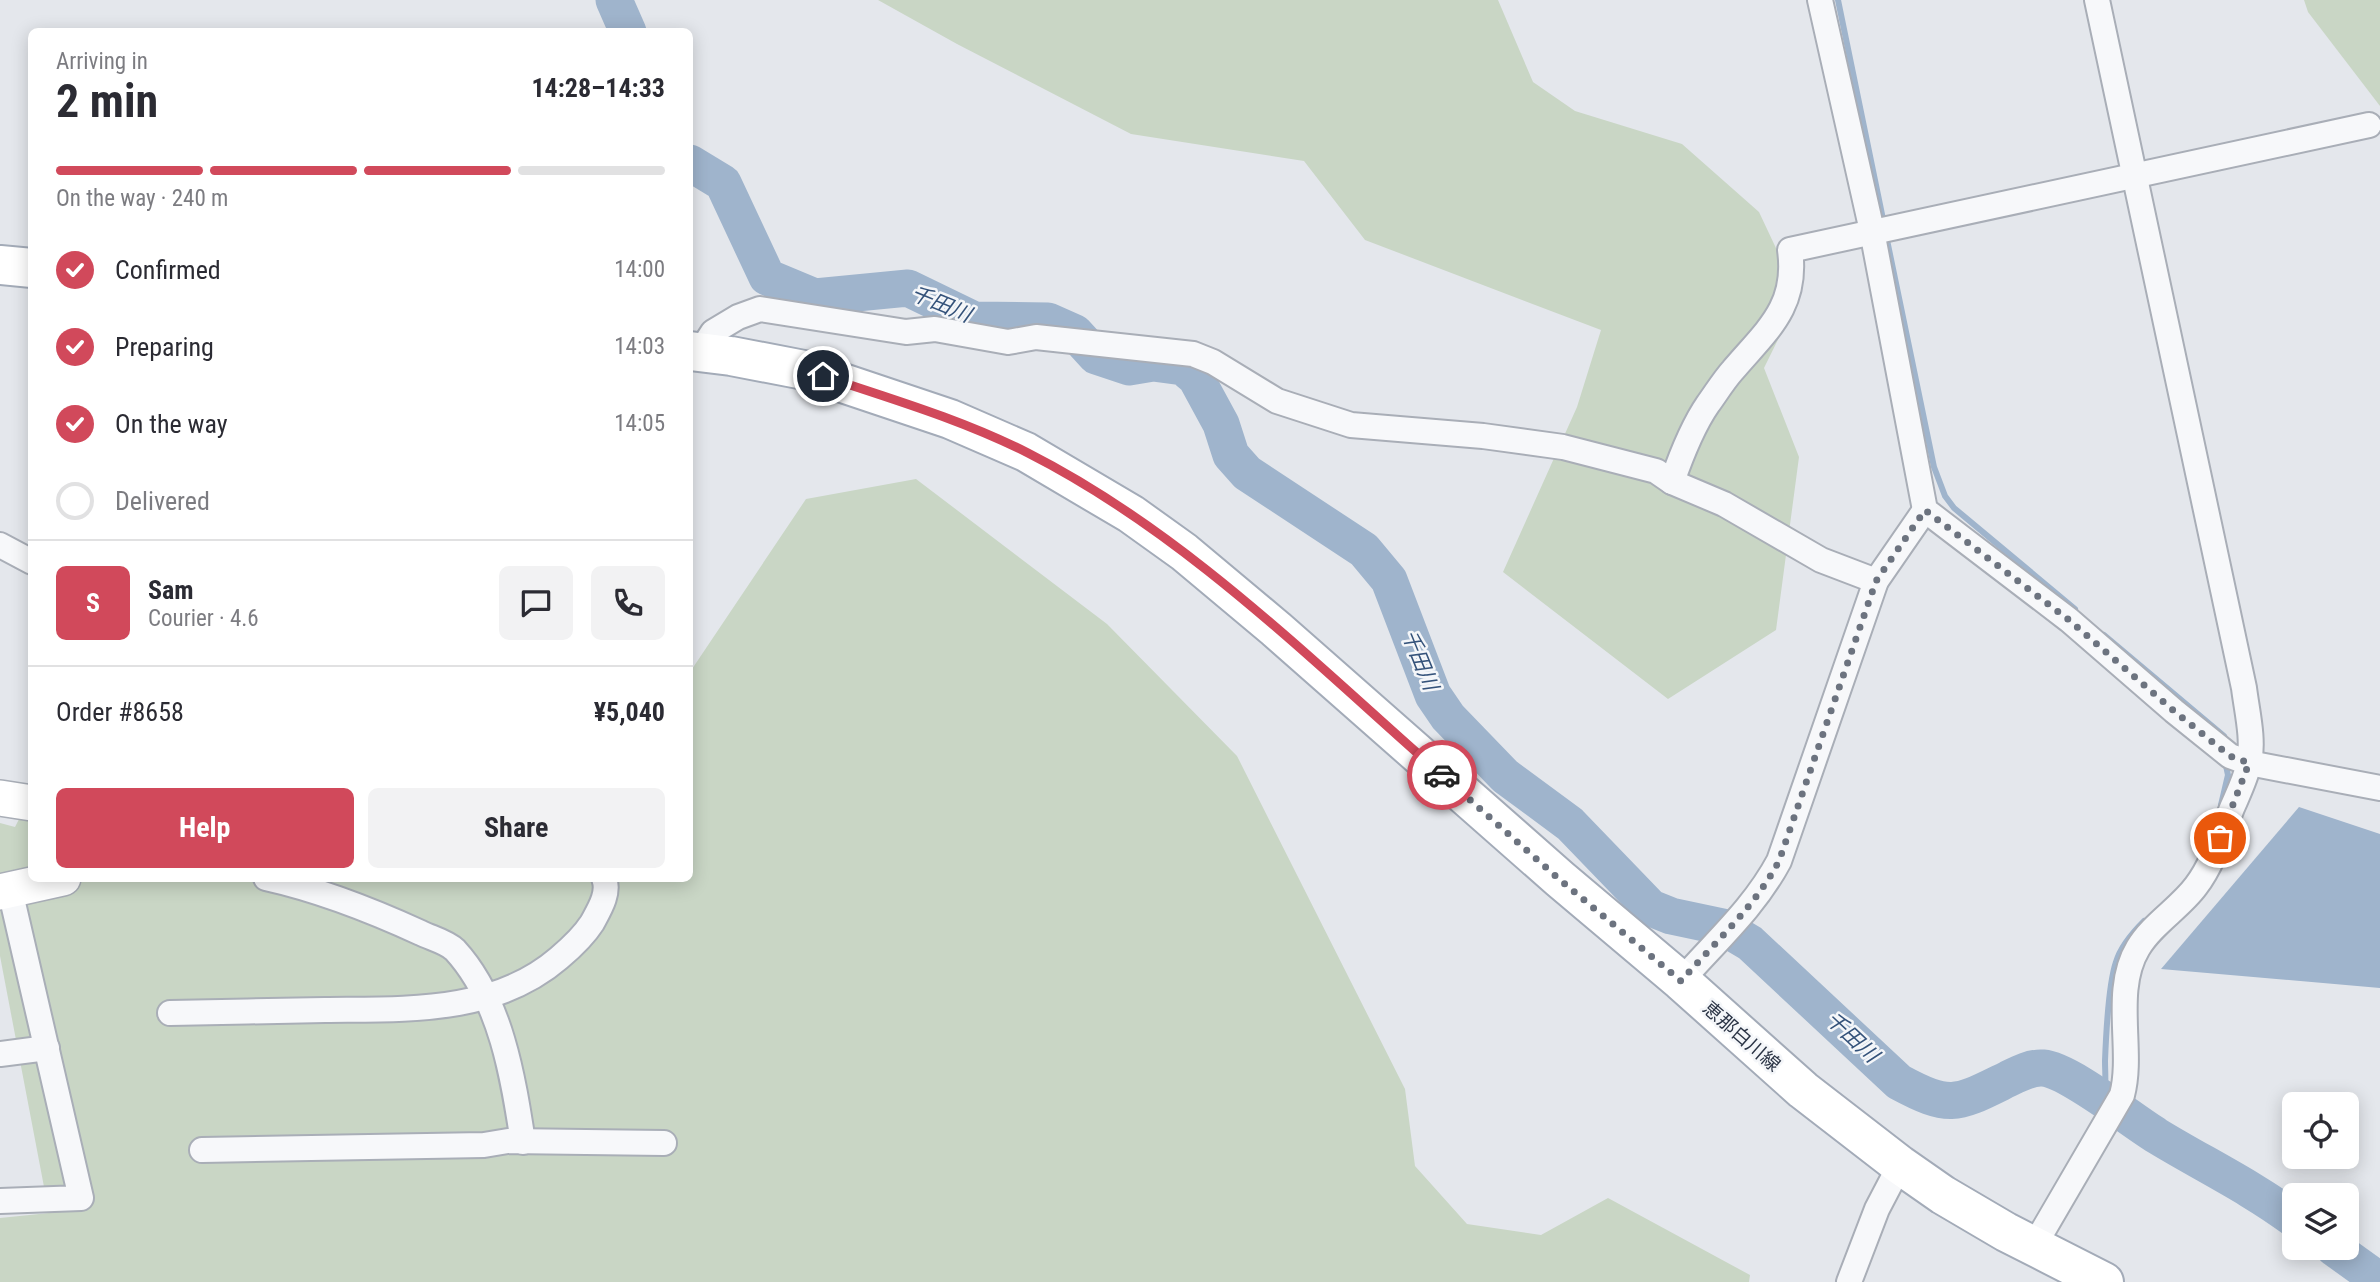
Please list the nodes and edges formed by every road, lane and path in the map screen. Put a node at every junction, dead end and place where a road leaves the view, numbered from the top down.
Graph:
1 (1821, 0) edge
2 (2096, 0) edge
3 (2369, 125) dead end
4 (2133, 177) junction
5 (1872, 231) junction
6 (0, 265) edge
7 (28, 268) edge
8 (695, 352) edge
9 (1672, 482) junction
10 (1925, 510) junction
11 (0, 545) edge
12 (28, 560) edge
13 (1876, 581) junction
14 (2249, 763) junction
15 (2380, 788) edge
16 (0, 798) edge
17 (28, 802) edge
18 (45, 882) edge
19 (285, 882) edge
20 (606, 882) edge
21 (5, 891) edge
22 (1681, 981) junction
23 (488, 997) junction
24 (170, 1013) dead end
25 (47, 1048) junction
26 (0, 1054) edge
27 (523, 1142) junction
28 (664, 1143) dead end
29 (202, 1150) dead end
30 (1900, 1165) junction
31 (0, 1201) edge
32 (2034, 1247) junction
33 (1849, 1282) edge
34 (2104, 1282) edge

1 - 5 street
2 - 4 street
3 - 4 street
4 - 5 street
4 - 14 street
5 - 9 street
5 - 10 street
6 - 7 main road
8 - 9 street
8 - 22 main road, 恵那白川線
9 - 13 street
10 - 13 street
10 - 14 street
11 - 12 street
13 - 22 street
14 - 15 street
14 - 32 street
16 - 17 street
18 - 21 street
19 - 23 street
20 - 23 street
21 - 25 street
22 - 30 main road, 恵那白川線
23 - 24 street
23 - 27 street
25 - 26 street
25 - 31 street
27 - 28 street
27 - 29 street
30 - 32 main road, 恵那白川線
30 - 33 street
32 - 34 main road, 恵那白川線

